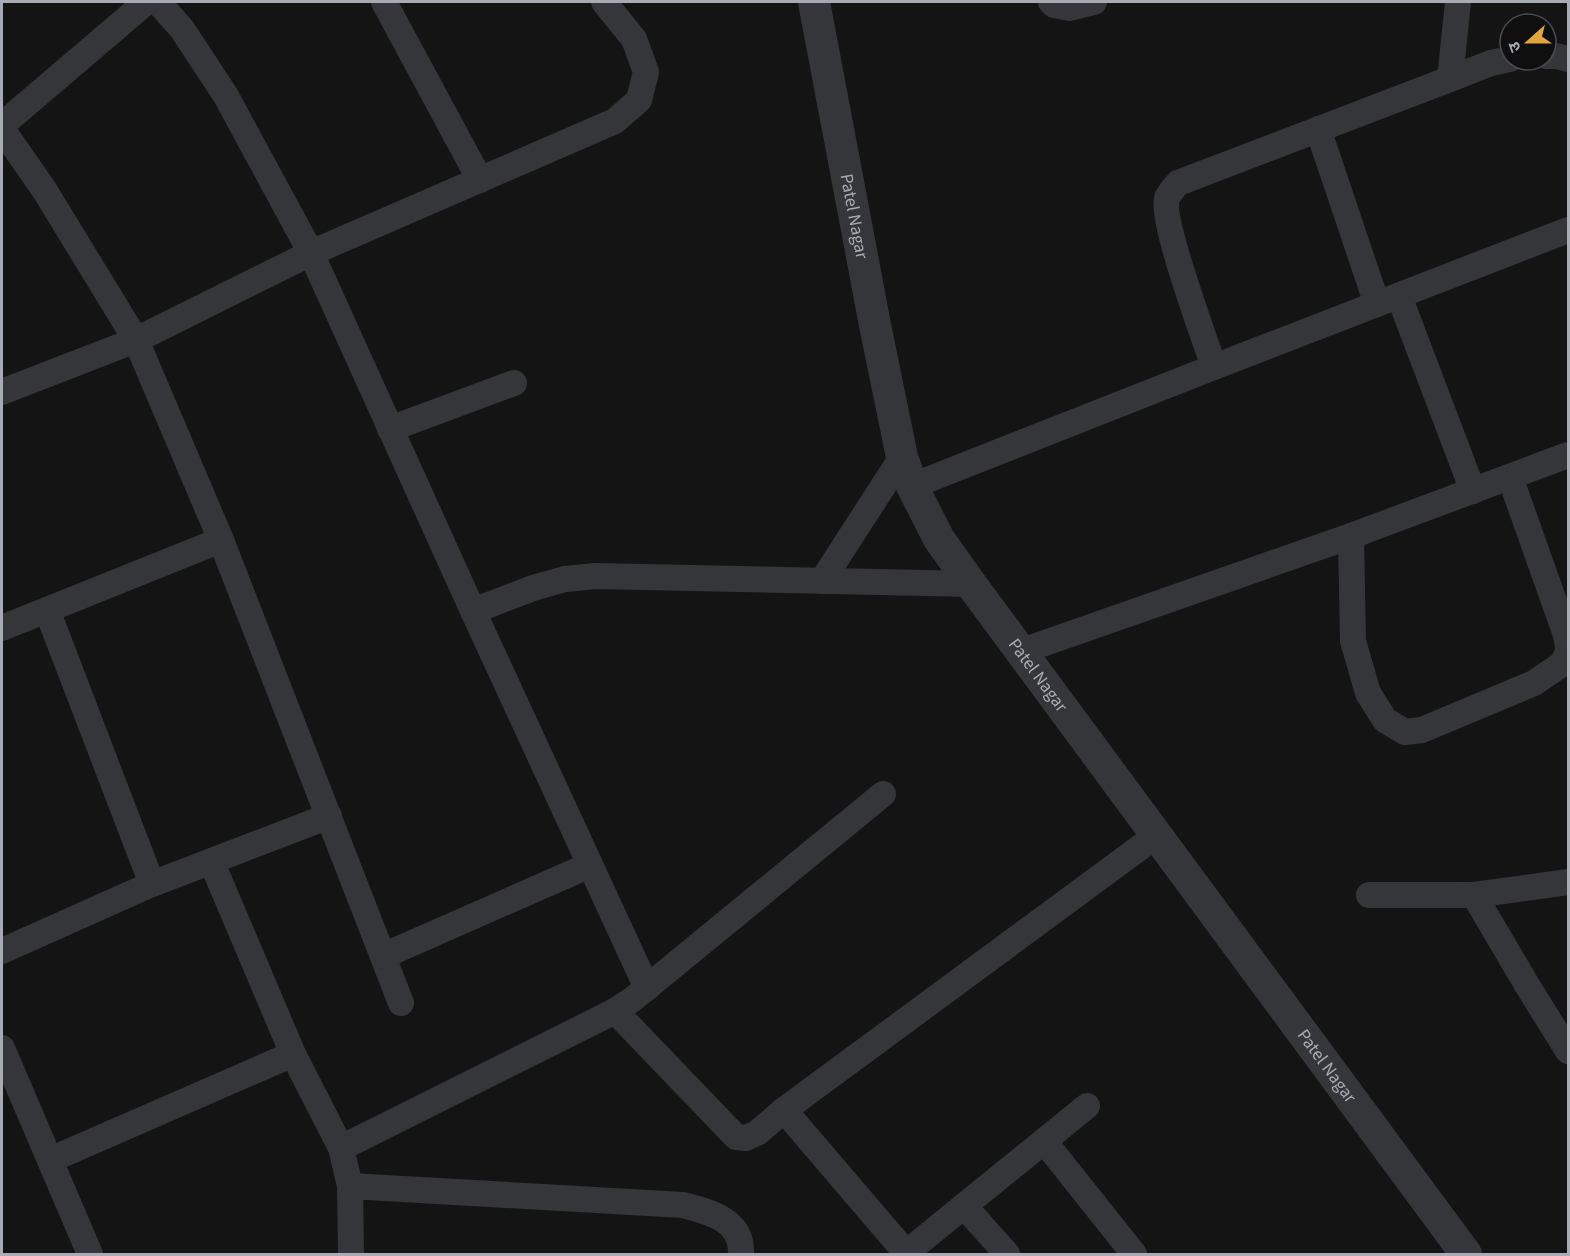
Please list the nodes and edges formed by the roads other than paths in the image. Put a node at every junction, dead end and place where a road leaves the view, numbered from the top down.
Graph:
1 (146, 2) edge
2 (158, 2) edge
3 (384, 2) edge
4 (604, 2) edge
5 (814, 2) edge
6 (1051, 2) edge
7 (1094, 2) edge
8 (1458, 2) edge
9 (1498, 62) edge
10 (1450, 79) junction
11 (2, 127) edge
12 (1318, 129) junction
13 (480, 180) junction
14 (1569, 230) edge
15 (310, 253) junction
16 (1388, 300) junction
17 (136, 340) junction
18 (1214, 368) junction
19 (514, 383) dead end
20 (2, 392) edge
21 (390, 429) junction
22 (1569, 456) edge
23 (902, 457) junction
24 (1510, 477) junction
25 (912, 486) junction
26 (1473, 491) junction
27 (1351, 536) junction
28 (221, 540) junction
29 (822, 581) junction
30 (971, 584) junction
31 (47, 610) junction
32 (473, 611) junction
33 (2, 628) edge
34 (1569, 647) edge
35 (1022, 651) junction
36 (1569, 652) edge
37 (883, 794) dead end
38 (329, 816) junction
39 (1157, 835) junction
40 (212, 863) junction
41 (590, 865) junction
42 (1569, 882) edge
43 (152, 884) junction
44 (1369, 895) dead end
45 (1474, 895) junction
46 (2, 951) edge
47 (383, 956) junction
48 (647, 988) junction
49 (401, 1003) dead end
50 (615, 1011) junction
51 (2, 1048) edge
52 (1569, 1051) edge
53 (293, 1054) junction
54 (1087, 1106) dead end
55 (784, 1110) junction
56 (1044, 1140) junction
57 (341, 1148) junction
58 (50, 1160) junction
59 (350, 1186) junction
60 (964, 1206) junction
61 (90, 1254) edge
62 (351, 1254) edge
63 (741, 1254) edge
64 (907, 1254) edge
65 (1007, 1254) edge
66 (1134, 1254) edge
67 (1466, 1254) edge

1 - 11 street
2 - 15 street
3 - 13 street
4 - 13 street
5 - 23 street, Patel Nagar
6 - 7 street
8 - 10 street
9 - 10 street
10 - 12 street
11 - 17 street
12 - 16 street
12 - 18 street
13 - 15 street
14 - 16 street
15 - 17 street
15 - 21 street
16 - 18 street
16 - 26 street
17 - 20 street
17 - 28 street
18 - 25 street
19 - 21 street
21 - 32 street
22 - 24 street
23 - 25 street, Patel Nagar
23 - 29 street
24 - 26 street
24 - 34 street
25 - 30 street, Patel Nagar
26 - 27 street
27 - 35 street
27 - 36 street
28 - 31 street
28 - 38 street
29 - 30 street
29 - 32 street
30 - 35 street, Patel Nagar
31 - 33 street
31 - 43 street
32 - 41 street
35 - 39 street, Patel Nagar
37 - 48 street
38 - 40 street
38 - 47 street
39 - 55 street
39 - 67 street, Patel Nagar
40 - 43 street
40 - 53 street
41 - 47 street
41 - 48 street
42 - 45 street
43 - 46 street
44 - 45 street
45 - 52 street
47 - 49 street
48 - 50 street
50 - 55 street
50 - 57 street
51 - 58 street
53 - 57 street
53 - 58 street
54 - 56 street
55 - 64 street
56 - 60 street
56 - 66 street
57 - 59 street
58 - 61 street
59 - 62 street
59 - 63 street
60 - 64 street
60 - 65 street

